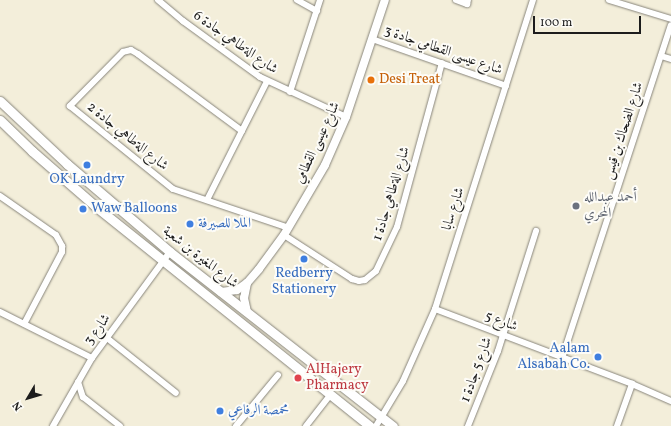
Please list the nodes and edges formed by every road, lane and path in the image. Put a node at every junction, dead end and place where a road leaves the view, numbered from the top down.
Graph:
1 (158, 0) edge
2 (297, 0) edge
3 (320, 0) edge
4 (385, 0) edge
5 (456, 0) edge
6 (468, 0) edge
7 (533, 0) edge
8 (609, 0) edge
9 (317, 11) junction
10 (671, 19) edge
11 (671, 24) edge
12 (372, 38) junction
13 (661, 56) junction
14 (671, 60) edge
15 (442, 63) junction
16 (267, 81) junction
17 (506, 86) junction
18 (290, 92) junction
19 (0, 100) edge
20 (346, 117) junction
21 (0, 120) edge
22 (242, 131) junction
23 (0, 196) edge
24 (207, 200) junction
25 (286, 231) junction
26 (536, 231) dead end
27 (170, 252) junction
28 (163, 261) junction
29 (247, 283) junction
30 (221, 292) junction
31 (435, 309) junction
32 (0, 312) edge
33 (247, 312) junction
34 (24, 324) junction
35 (502, 335) junction
36 (107, 338) junction
37 (92, 358) junction
38 (562, 358) junction
39 (278, 375) dead end
40 (78, 382) junction
41 (632, 384) junction
42 (176, 393) dead end
43 (330, 395) junction
44 (671, 401) edge
45 (382, 418) junction
46 (113, 421) junction
47 (53, 426) edge
48 (108, 426) edge
49 (120, 426) edge
50 (236, 426) edge
51 (306, 426) edge
52 (370, 426) edge
53 (376, 426) edge
54 (392, 426) edge
55 (468, 426) edge
56 (617, 426) edge

1 - 16 street, شارع الةطاهي جادة 6
2 - 9 street
3 - 9 street
4 - 12 street, شارع عيسى القطامي
5 - 6 street
7 - 17 street, شارع سابا
8 - 10 street
9 - 18 street
11 - 13 street, شارع الضحاك بن قيس
12 - 15 street, شارع عيسى القطامي جادة 3
12 - 20 street, شارع عيسى القطامي
13 - 14 street
13 - 38 street, شارع الضحاك بن قيس
15 - 17 street, شارع عيسى القطامي جادة 3
15 - 25 street, شارع الةطاهي جادة 1
16 - 18 street, شارع الةطاهي جادة 6
16 - 22 street
17 - 31 street, شارع سابا
18 - 20 street, شارع الةطاهي جادة 6
19 - 27 main road, شارع المغيرة بن شعبة
20 - 25 street, شارع عيسى القطامي
21 - 28 main road, شارع المغيرة بن شعبة
22 - 24 street
22 - 24 street, شارع الةطاهي جادة 2
23 - 34 street
24 - 25 street, شارع الةطاهي جادة 2
25 - 29 street, شارع عيسى القطامي
26 - 35 street, شارع 5 جادة 1
27 - 28 street, شارع 3
27 - 30 main road, شارع المغيرة بن شعبة
28 - 36 street, شارع 3
28 - 43 main road, شارع المغيرة بن شعبة
29 - 30 street, شارع عيسى القطامي
29 - 33 street
30 - 33 main road, شارع المغيرة بن شعبة
31 - 35 street, شارع 5
31 - 45 street, شارع سابا
32 - 34 street
33 - 45 main road, شارع المغيرة بن شعبة
34 - 37 street
35 - 38 street, شارع 5
35 - 55 street, شارع 5 جادة 1
36 - 37 street, شارع 3
36 - 42 street
37 - 40 street, شارع 3
38 - 41 street, شارع 5
39 - 50 street
40 - 46 street
40 - 47 street, شارع 3
41 - 44 street, شارع 5
41 - 56 street
43 - 51 street
43 - 52 main road, شارع المغيرة بن شعبة
45 - 53 street
45 - 54 main road, شارع المغيرة بن شعبة
46 - 48 street
46 - 49 street

